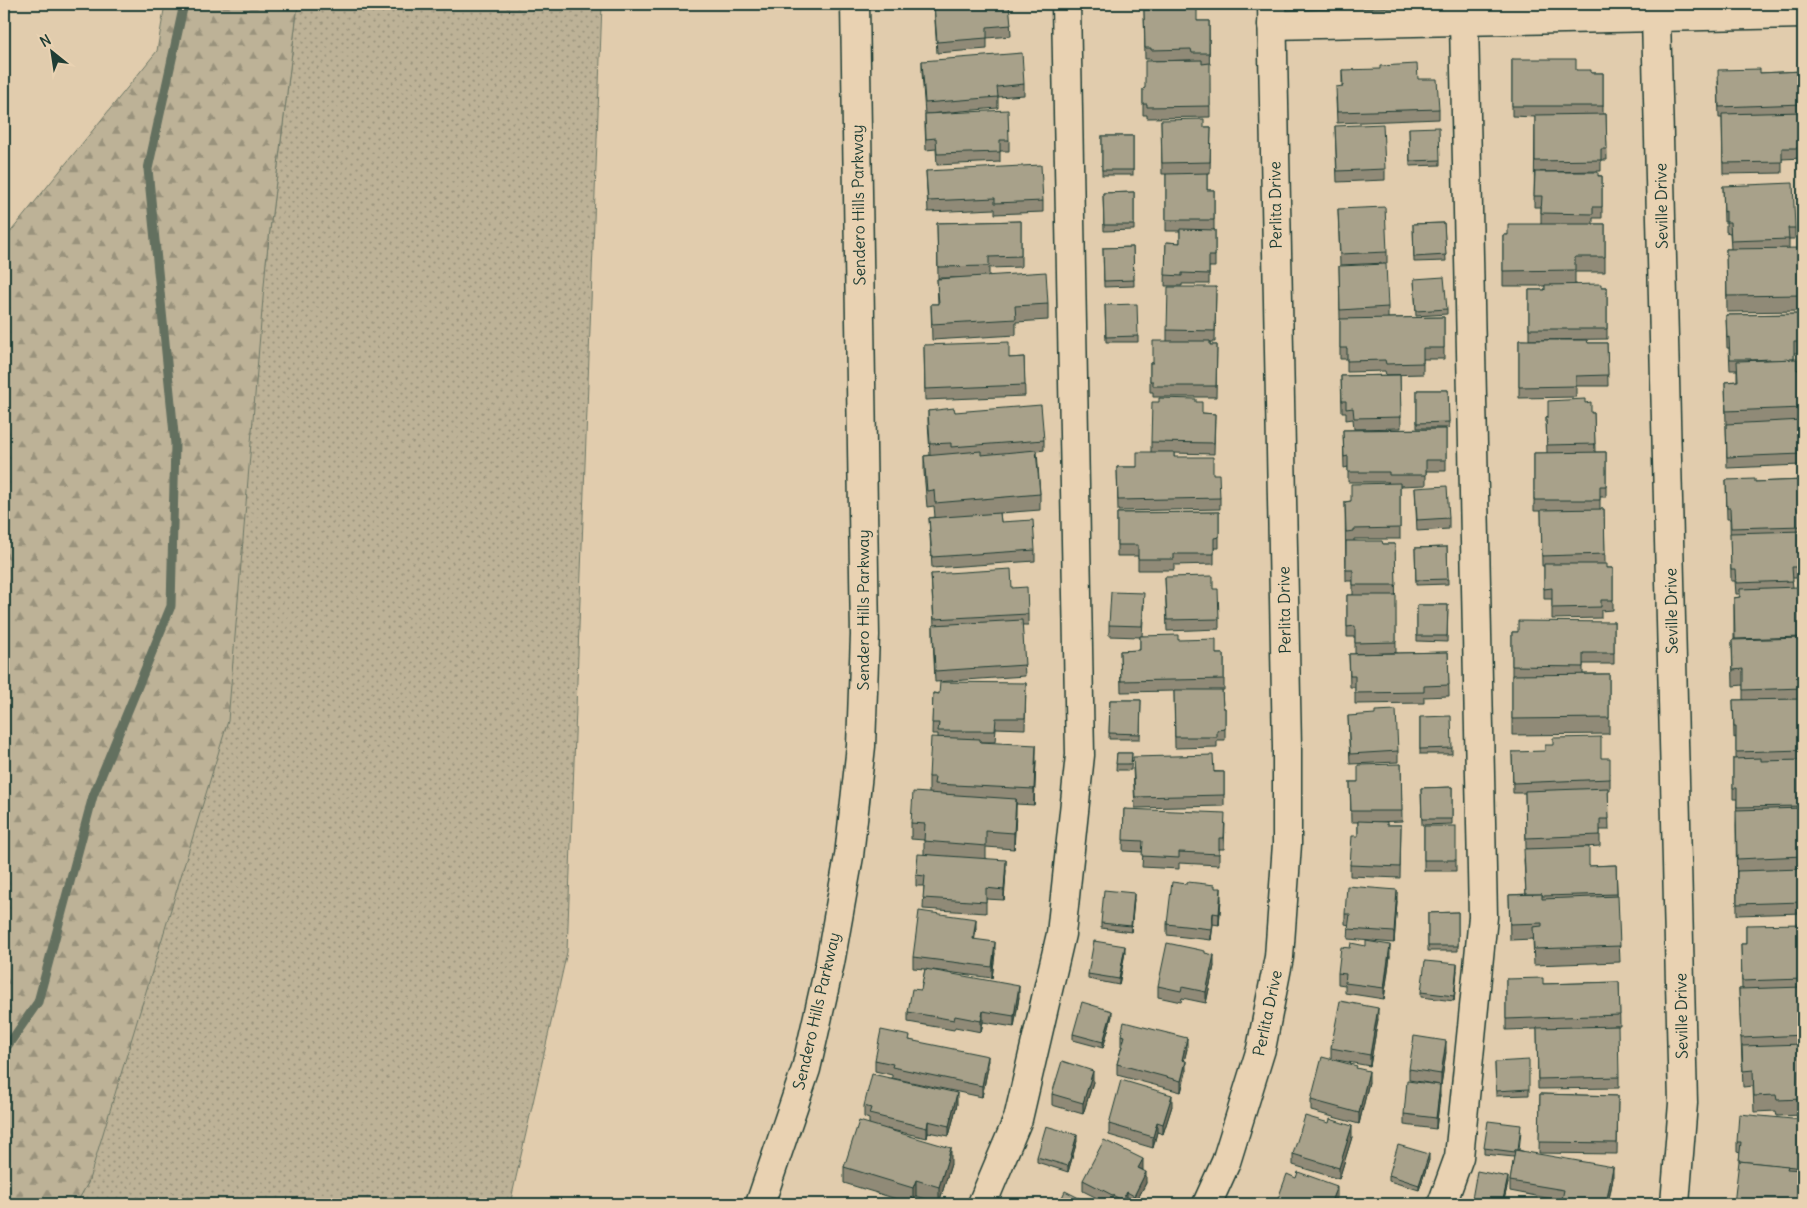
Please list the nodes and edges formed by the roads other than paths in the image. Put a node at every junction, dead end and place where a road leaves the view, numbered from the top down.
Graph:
1 (855, 4) edge
2 (1066, 4) edge
3 (1272, 14) edge
4 (1803, 14) edge
5 (1656, 18) junction
6 (1464, 21) junction
7 (760, 1204) edge
8 (982, 1204) edge
9 (1207, 1204) edge
10 (1442, 1204) edge
11 (1675, 1204) edge

1 - 7 street, Sendero Hills Parkway
2 - 8 street
3 - 6 street
3 - 9 street, Perlita Drive
4 - 5 street
5 - 6 street
5 - 11 street, Seville Drive
6 - 10 street

